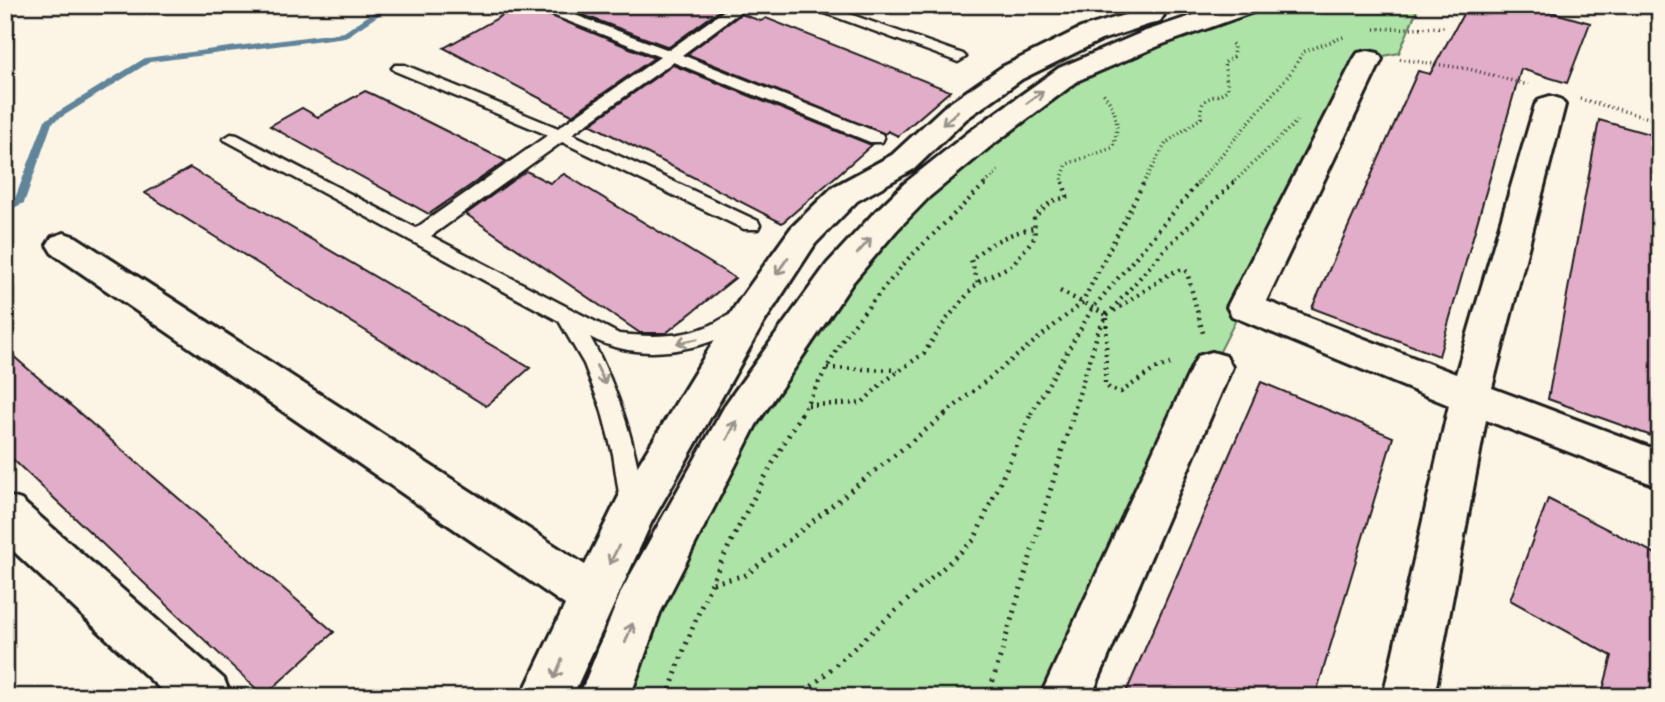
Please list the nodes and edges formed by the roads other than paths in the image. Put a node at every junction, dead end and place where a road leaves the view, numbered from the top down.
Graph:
1 (534, 5) edge
2 (743, 5) edge
3 (810, 5) edge
4 (1187, 5) edge
5 (1250, 5) edge
6 (1116, 26) junction
7 (1153, 38) junction
8 (1362, 41) road end
9 (672, 55) junction
10 (958, 57) dead end
11 (400, 68) dead end
12 (1553, 96) road end
13 (561, 135) junction
14 (876, 138) dead end
15 (231, 139) dead end
16 (872, 181) junction
17 (910, 197) junction
18 (751, 225) dead end
19 (418, 236) junction
20 (64, 244) dead end
21 (749, 315) junction
22 (567, 316) junction
23 (1199, 354) road end
24 (1471, 397) junction
25 (1660, 469) edge
26 (634, 512) junction
27 (5, 514) edge
28 (593, 597) junction
29 (206, 697) edge
30 (547, 697) edge
31 (604, 697) edge
32 (1065, 697) edge
33 (1408, 697) edge

1 - 9 lane
2 - 9 lane
3 - 10 lane
4 - 6 street
5 - 7 street
6 - 7 street
6 -> 16 street
17 -> 7 street
8 - 24 street
9 - 13 lane
9 - 14 lane
11 - 13 lane
12 - 24 street
13 - 18 lane
13 - 19 lane
15 - 19 lane
16 - 17 street
16 -> 21 street
31 -> 17 street
19 - 22 lane
20 - 28 street
21 -> 22 lane
21 - 26 street
22 -> 26 lane
23 - 32 street
24 - 25 street
24 - 33 street
26 -> 28 street
27 - 29 street
28 -> 30 street

